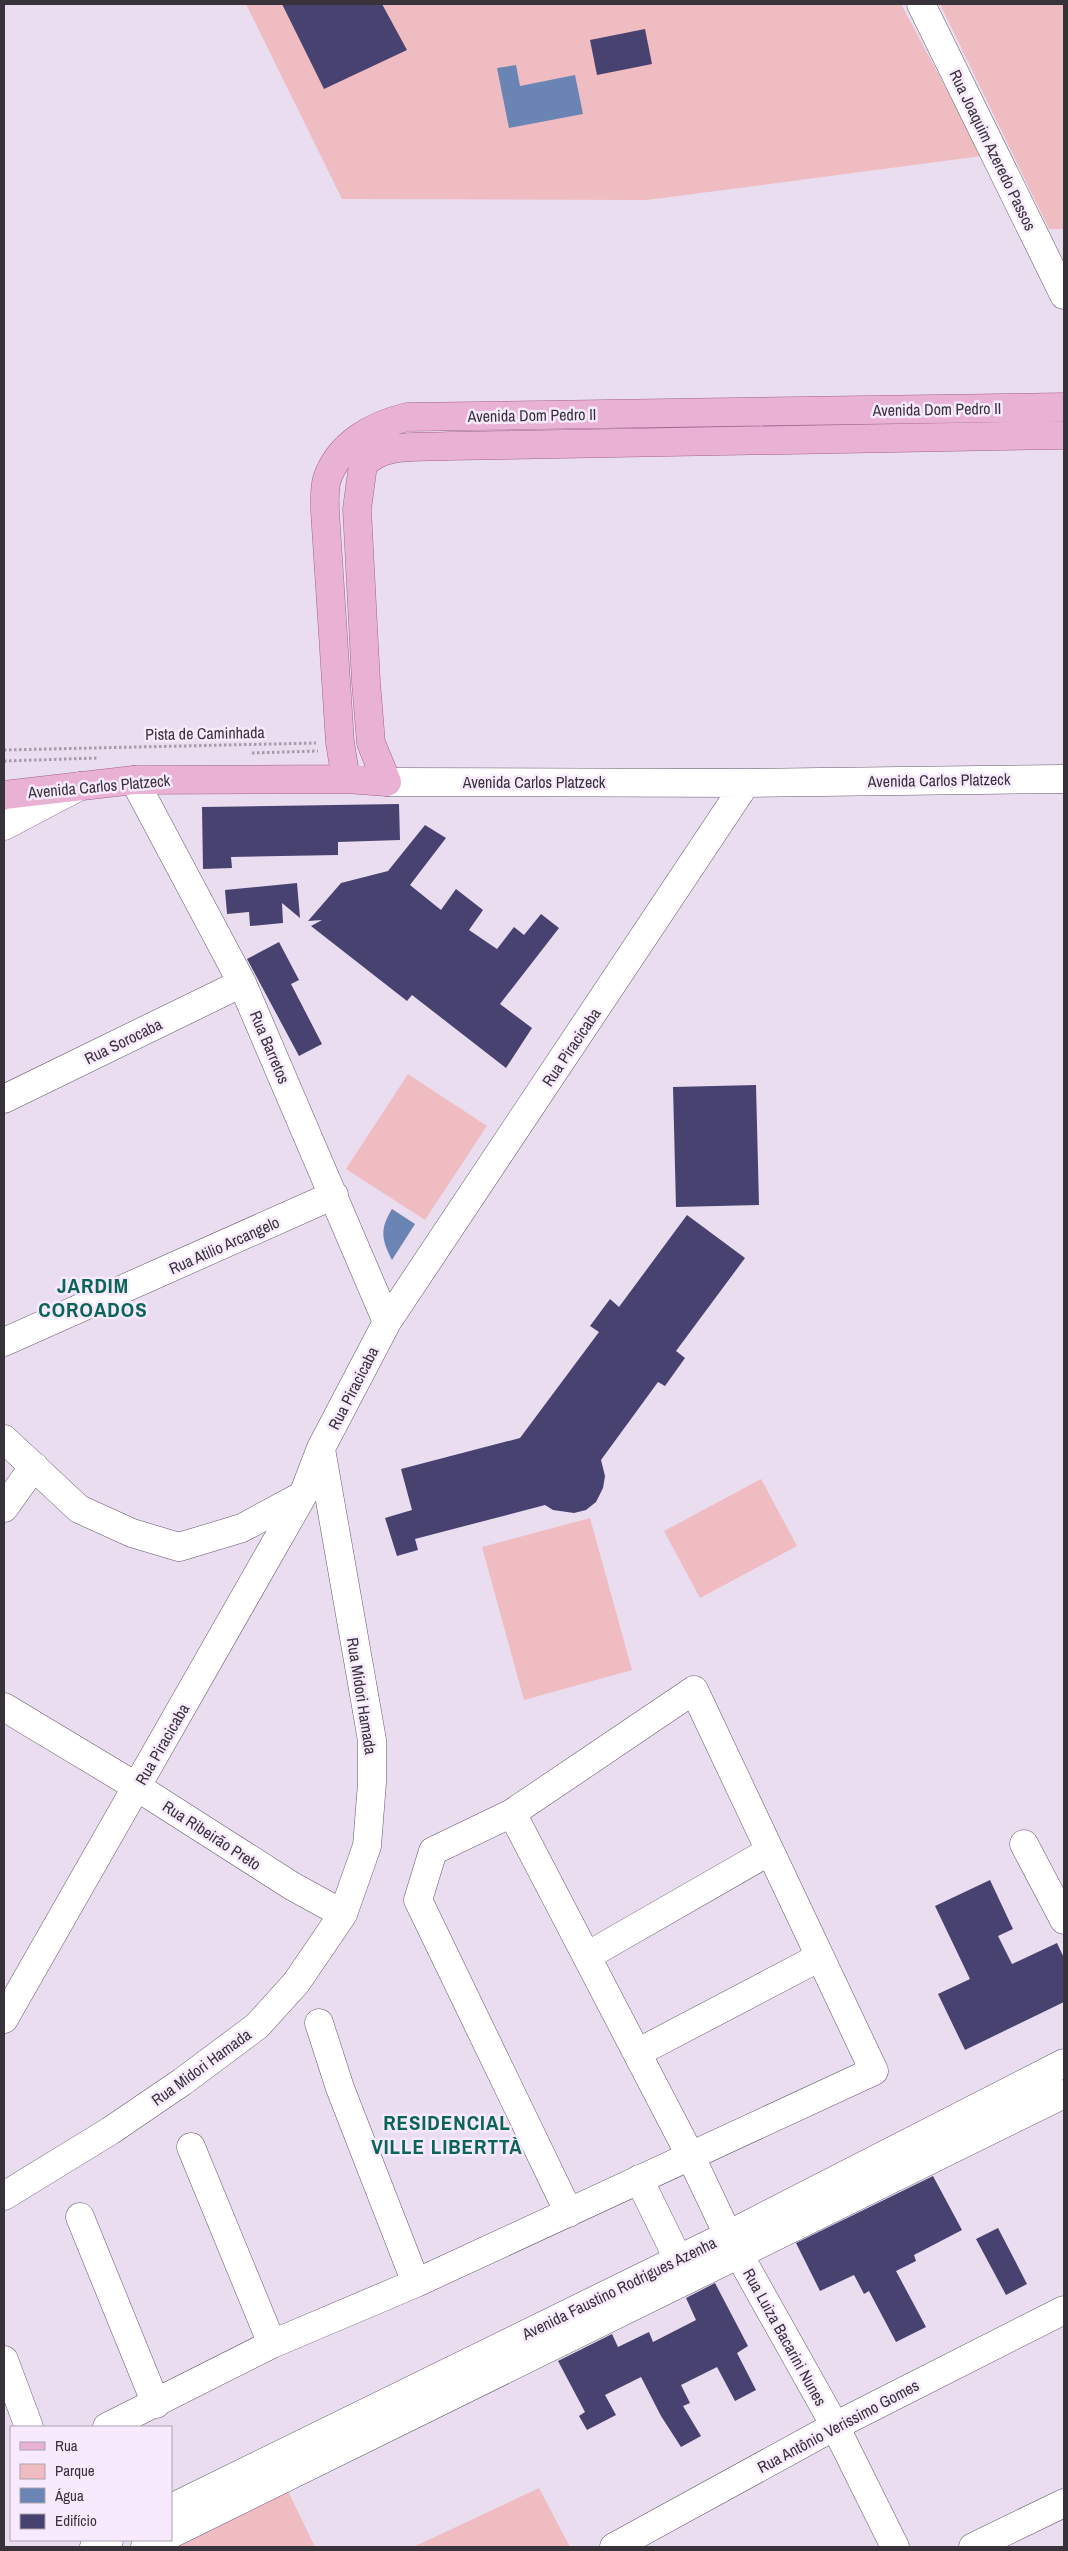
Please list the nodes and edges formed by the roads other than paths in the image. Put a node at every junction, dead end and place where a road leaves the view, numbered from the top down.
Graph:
1 (921, 4) edge
2 (1064, 295) edge
3 (1064, 407) edge
4 (1064, 435) edge
5 (346, 779) junction
6 (1064, 779) edge
7 (134, 780) junction
8 (387, 782) junction
9 (746, 783) junction
10 (80, 786) junction
11 (4, 795) edge
12 (4, 826) edge
13 (242, 982) junction
14 (4, 1099) edge
15 (334, 1195) junction
16 (387, 1322) junction
17 (4, 1342) edge
18 (4, 1439) edge
19 (320, 1448) junction
20 (34, 1466) junction
21 (302, 1495) junction
22 (4, 1508) edge
23 (4, 1707) edge
24 (137, 1787) junction
25 (512, 1813) junction
26 (1024, 1844) dead end
27 (770, 1851) junction
28 (343, 1914) junction
29 (1064, 1920) edge
30 (587, 1956) junction
31 (820, 1957) junction
32 (4, 2019) edge
33 (319, 2023) dead end
34 (637, 2053) junction
35 (1064, 2063) edge
36 (1064, 2094) edge
37 (977, 2123) junction
38 (192, 2148) dead end
39 (690, 2155) junction
40 (639, 2179) junction
41 (4, 2196) edge
42 (569, 2212) junction
43 (80, 2217) dead end
44 (733, 2244) junction
45 (678, 2259) junction
46 (416, 2283) junction
47 (1064, 2310) edge
48 (272, 2344) junction
49 (4, 2360) edge
50 (483, 2367) junction
51 (156, 2404) junction
52 (29, 2426) edge
53 (109, 2426) edge
54 (834, 2426) junction
55 (262, 2476) junction
56 (1064, 2503) edge
57 (172, 2508) edge
58 (172, 2533) edge
59 (107, 2541) edge
60 (158, 2541) edge
61 (94, 2547) edge
62 (145, 2547) edge
63 (614, 2547) edge
64 (895, 2547) edge
65 (974, 2547) edge

1 - 2 street, Rua Joaquim Azeredo Passos
3 - 5 main road, Avenida Dom Pedro II
4 - 8 main road, Avenida Dom Pedro II
5 - 7 main road, Avenida Carlos Platzeck
5 - 8 main road, Avenida Carlos Platzeck
6 - 9 street, Avenida Carlos Platzeck
7 - 10 main road, Avenida Carlos Platzeck
7 - 13 street, Rua Barretos
8 - 9 street, Avenida Carlos Platzeck
9 - 16 street, Rua Piracicaba
10 - 11 main road, Avenida Carlos Platzeck
10 - 12 street
13 - 14 street, Rua Sorocaba
13 - 15 street, Rua Barretos
15 - 16 street, Rua Barretos
15 - 17 street, Rua Atilio Arcangelo
16 - 19 street, Rua Piracicaba
18 - 20 street
19 - 21 street, Rua Piracicaba
19 - 28 street, Rua Midori Hamada
20 - 21 street
20 - 22 street
21 - 24 street, Rua Piracicaba
23 - 24 street, Rua Ribeirão Preto
24 - 28 street, Rua Ribeirão Preto
24 - 32 street, Rua Piracicaba
25 - 27 street
25 - 30 street, Rua Luiza Bacarini Nunes
25 - 42 street
26 - 29 street
27 - 30 street
27 - 31 street
28 - 41 street, Rua Midori Hamada
30 - 34 street, Rua Luiza Bacarini Nunes
31 - 34 street
31 - 39 street
33 - 46 street
34 - 39 street, Rua Luiza Bacarini Nunes
35 - 37 street, Avenida Faustino Rodrigues Azenha
36 - 37 street, Avenida Faustino Rodrigues Azenha
37 - 44 street, Avenida Faustino Rodrigues Azenha
38 - 48 street
39 - 40 street
39 - 44 street, Rua Luiza Bacarini Nunes
40 - 42 street
40 - 45 street
42 - 46 street
43 - 51 street
44 - 45 street, Avenida Faustino Rodrigues Azenha
44 - 50 street, Avenida Faustino Rodrigues Azenha
44 - 54 street, Rua Luiza Bacarini Nunes
45 - 50 street, Avenida Faustino Rodrigues Azenha
46 - 48 street
47 - 54 street, Rua Antônio Verissimo Gomes
48 - 51 street
49 - 52 street
50 - 55 street, Avenida Faustino Rodrigues Azenha
51 - 53 street
54 - 63 street, Rua Antônio Verissimo Gomes
54 - 64 street, Rua Luiza Bacarini Nunes
55 - 57 street, Avenida Faustino Rodrigues Azenha
55 - 58 street, Avenida Faustino Rodrigues Azenha
56 - 65 street
59 - 61 street
60 - 62 street

